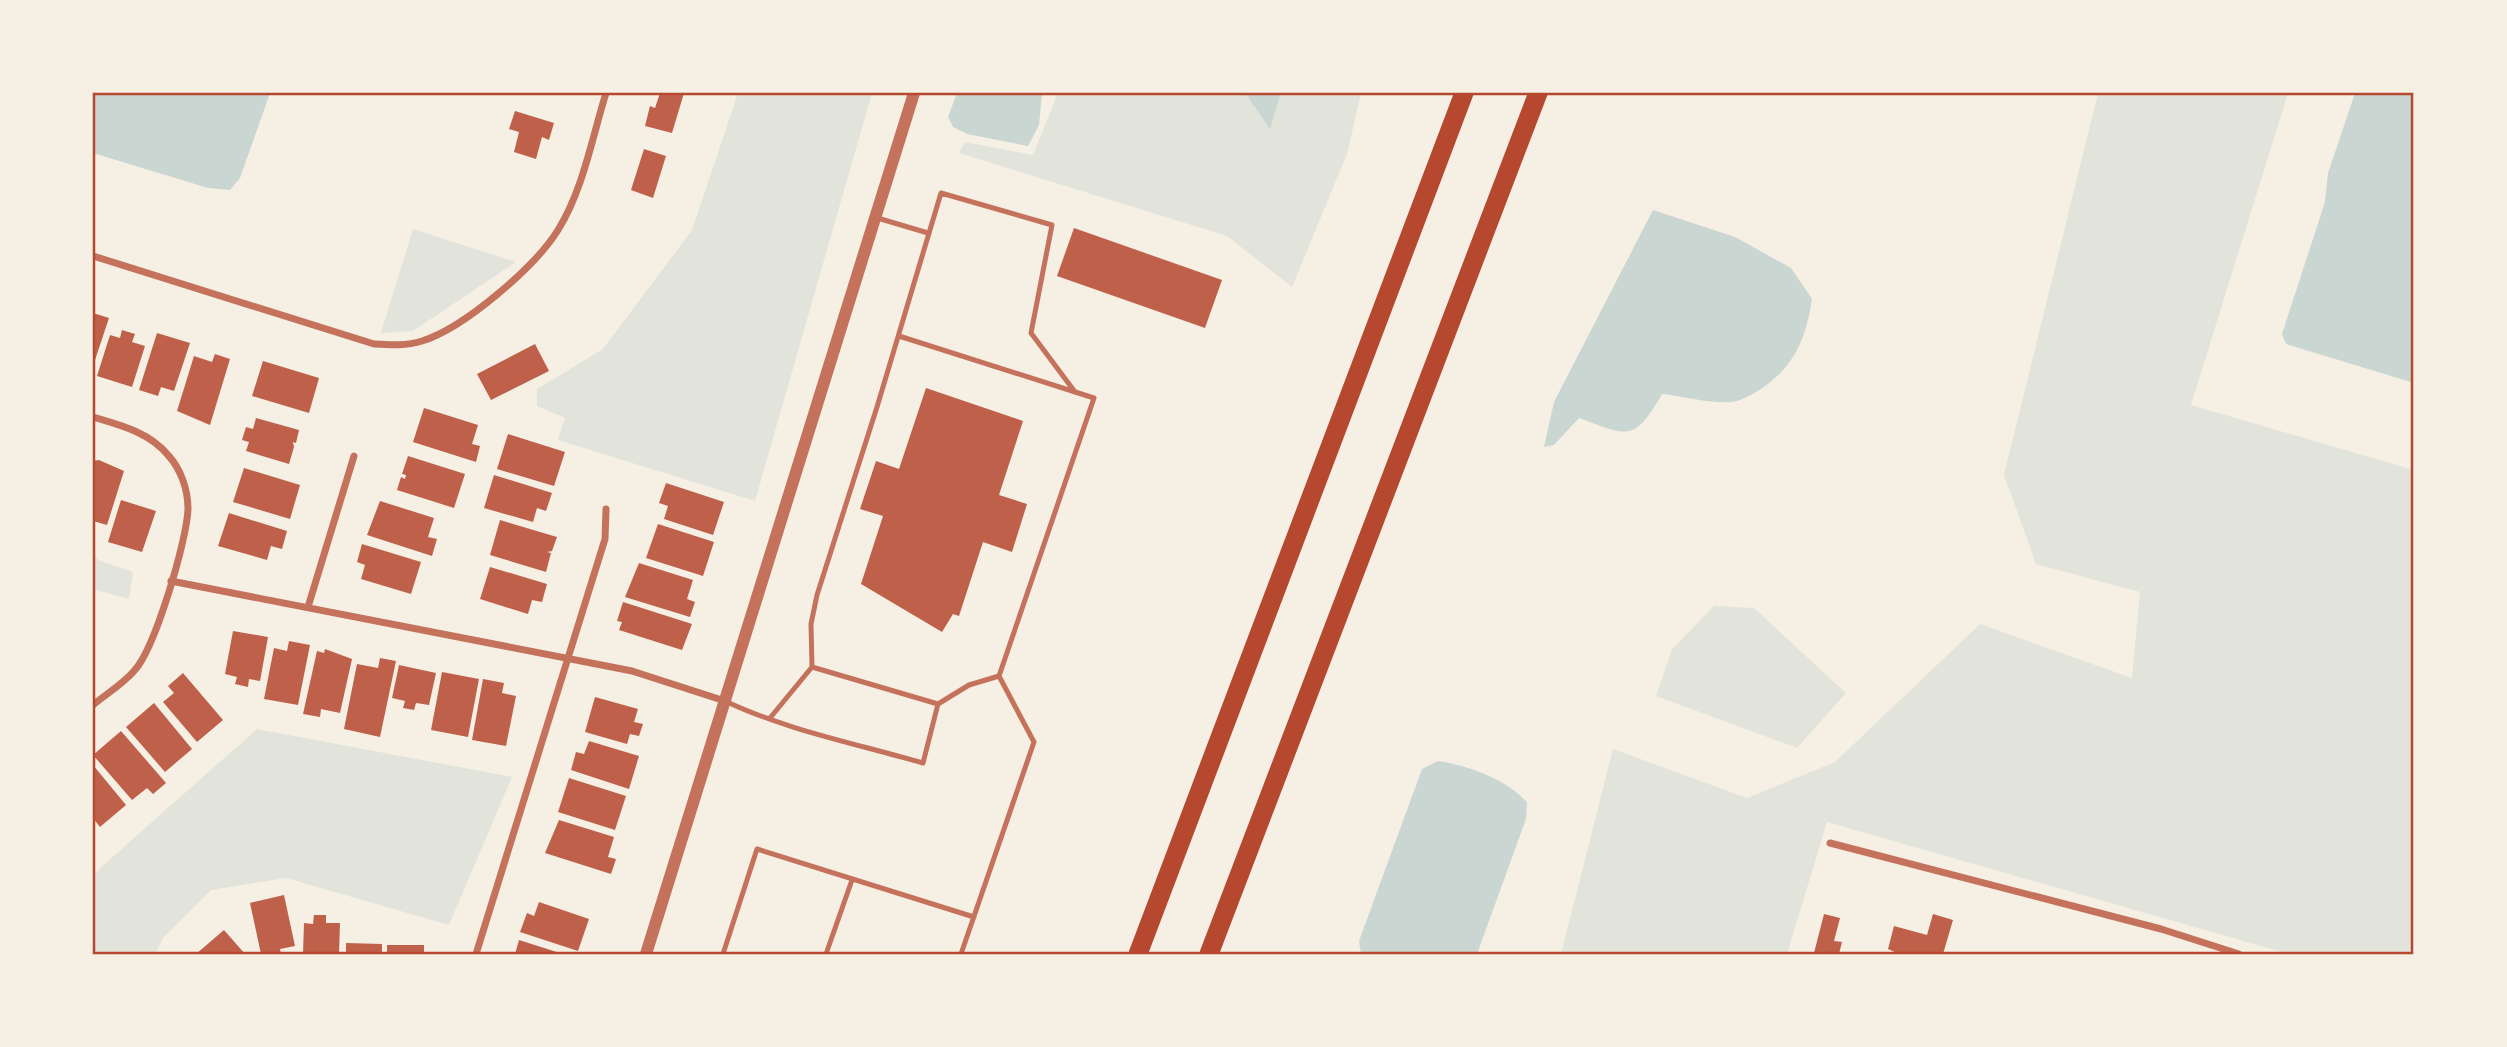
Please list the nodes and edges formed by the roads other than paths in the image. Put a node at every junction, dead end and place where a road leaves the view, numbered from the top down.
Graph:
1 (606, 93) edge
2 (914, 93) edge
3 (1464, 93) edge
4 (1538, 93) edge
5 (874, 217) junction
6 (928, 233) junction
7 (93, 256) edge
8 (899, 336) junction
9 (1075, 392) junction
10 (93, 417) edge
11 (354, 456) dead end
12 (606, 509) dead end
13 (171, 581) junction
14 (308, 607) junction
15 (568, 658) junction
16 (812, 667) junction
17 (999, 676) junction
18 (725, 701) junction
19 (937, 704) junction
20 (93, 705) edge
21 (770, 718) junction
22 (1829, 843) dead end
23 (852, 880) junction
24 (974, 916) junction
25 (476, 954) edge
26 (646, 954) edge
27 (723, 954) edge
28 (826, 954) edge
29 (961, 954) edge
30 (1139, 954) edge
31 (1209, 954) edge
32 (2239, 954) edge

1 - 7 street
2 - 5 street
3 - 30 highway
4 - 31 highway
5 - 6 lane
5 - 18 street
6 - 8 lane
6 - 9 lane
8 - 9 lane
8 - 16 lane
9 - 17 lane
10 - 13 street
11 - 14 street
12 - 15 street
13 - 14 street
13 - 20 street
14 - 15 street
15 - 18 street
15 - 25 street
16 - 19 lane
16 - 21 lane
17 - 19 lane
17 - 24 lane
18 - 21 lane
18 - 26 street
19 - 21 lane
22 - 32 street
23 - 24 lane
23 - 27 lane
23 - 28 lane
24 - 29 lane

